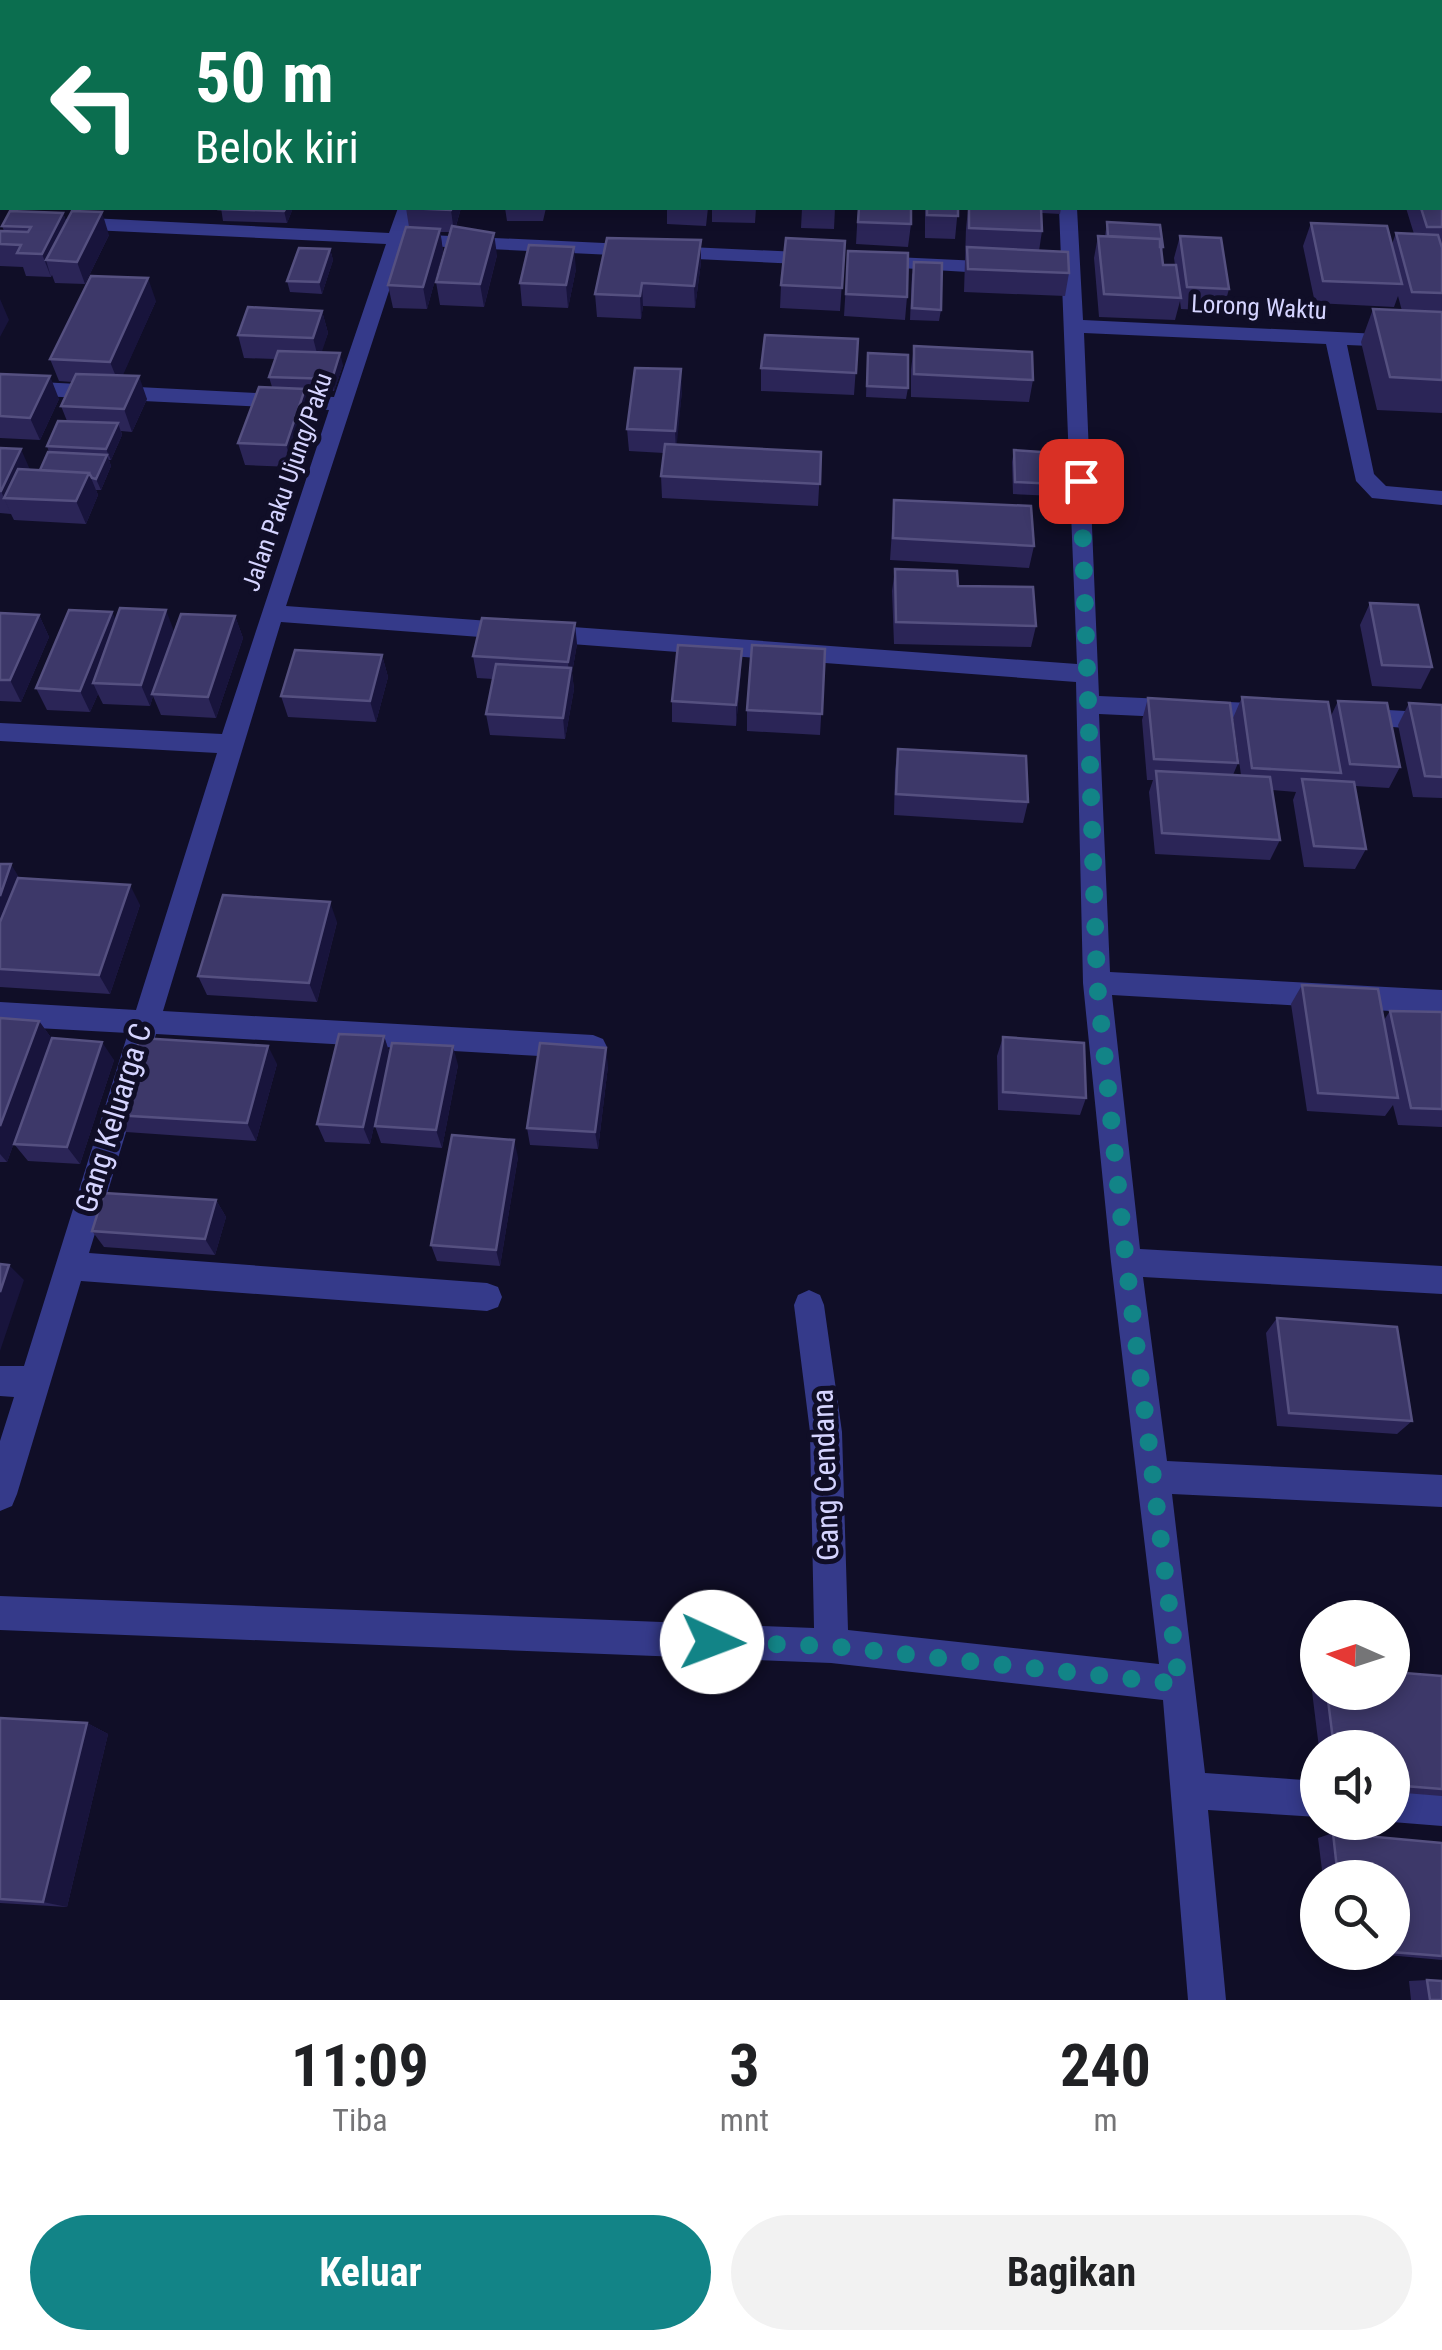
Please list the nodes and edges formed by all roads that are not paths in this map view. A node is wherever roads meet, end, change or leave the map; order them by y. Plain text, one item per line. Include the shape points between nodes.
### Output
1 (406, 210) edge
2 (1068, 210) edge
3 (59, 222) edge
4 (397, 238) junction
5 (1013, 269) edge
6 (1074, 326) junction
7 (1335, 338) junction
8 (1442, 343) edge
9 (0, 387) edge
10 (344, 404) junction
11 (1442, 498) edge
12 (272, 613) junction
13 (1087, 689) junction
14 (1442, 722) edge
15 (0, 732) edge
16 (231, 744) junction
17 (1097, 983) junction
18 (1442, 1002) edge
19 (0, 1014) edge
20 (142, 1022) junction
21 (593, 1047) edge
22 (1126, 1262) junction
23 (69, 1266) junction
24 (1442, 1280) edge
25 (488, 1297) dead end
26 (809, 1305) dead end
27 (16, 1381) edge
28 (1153, 1478) junction
29 (1442, 1491) edge
30 (0, 1494) edge
31 (0, 1613) edge
32 (830, 1646) junction
33 (1179, 1684) junction
34 (1188, 1790) junction
35 (1300, 1798) edge
36 (1410, 1805) edge
37 (1442, 1808) edge
38 (1208, 2000) edge

1 - 4 street, Jalan Paku Ujung/Paku
2 - 6 street via 1063,271
3 - 4 street
4 - 5 street
4 - 10 street, Jalan Paku Ujung/Paku
6 - 7 street, Lorong Waktu
6 - 13 street
7 - 8 street, Lorong Waktu
7 - 11 street via 1364,476 1380,494
9 - 10 street
10 - 12 street, Jalan Paku Ujung/Paku
12 - 13 street
12 - 16 street, Jalan Paku Ujung/Paku
13 - 14 street
13 - 17 street
15 - 16 street
16 - 20 street, Gang Keluarga C
17 - 18 street
17 - 22 street
19 - 20 street
20 - 21 street
20 - 23 street, Gang Keluarga C
22 - 24 street
22 - 28 street
23 - 25 street
23 - 27 street, Gang Keluarga C
26 - 32 street, Gang Cendana via 826,1444
27 - 30 street, Gang Keluarga C
28 - 29 street
28 - 33 street
31 - 32 street
32 - 33 street
33 - 34 street
34 - 35 street
34 - 38 street
36 - 37 street

